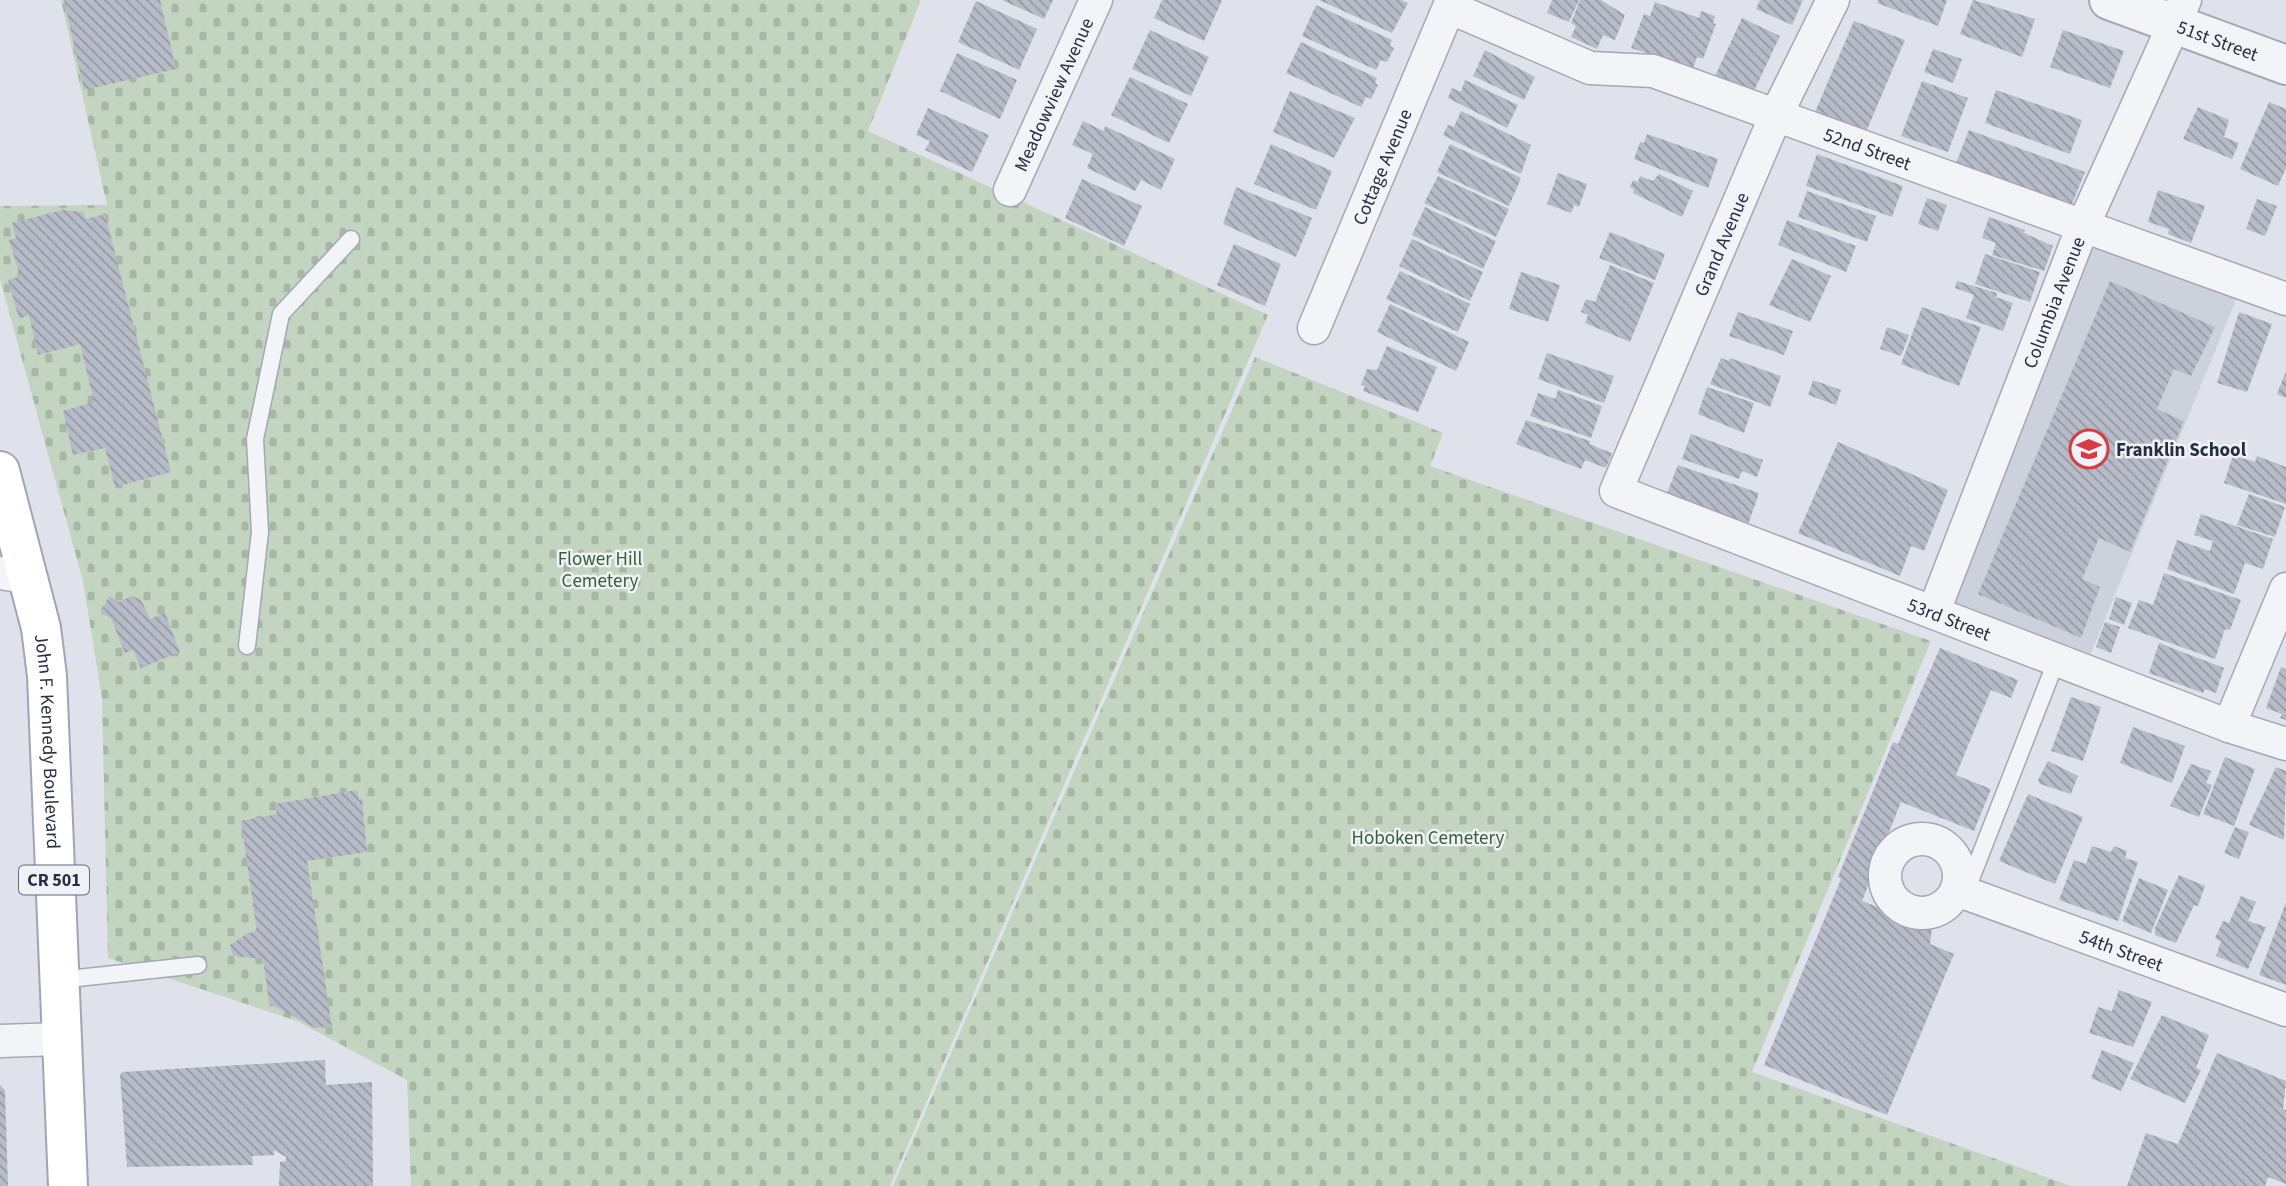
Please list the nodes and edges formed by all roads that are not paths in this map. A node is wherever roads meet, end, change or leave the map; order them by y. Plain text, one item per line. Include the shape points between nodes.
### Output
1 (1096, 0) edge
2 (1833, 0) edge
3 (2109, 0) edge
4 (1449, 7) joint
5 (2181, 11) edge
6 (2286, 65) edge
7 (1776, 115) junction
8 (1010, 190) dead end
9 (2083, 226) junction
10 (351, 239) dead end
11 (2286, 299) edge
12 (1314, 328) dead end
13 (0, 471) edge
14 (1616, 491) joint
15 (13, 575) edge
16 (2286, 589) edge
17 (1934, 611) junction
18 (247, 646) dead end
19 (2057, 659) junction
20 (2229, 726) junction
21 (2286, 744) edge
22 (1961, 892) joint
23 (198, 965) dead end
24 (57, 981) junction
25 (2286, 1010) edge
26 (60, 1039) junction
27 (0, 1041) edge
28 (68, 1186) edge

1 - 8 street, Meadowview Avenue
2 - 7 street, Grand Avenue
3 - 5 street, 51st Street
4 - 7 street, 52nd Street via 1590,68 1653,71
4 - 12 street, Cottage Avenue
5 - 6 street, 51st Street
5 - 9 street, Columbia Avenue
7 - 9 street, 52nd Street
7 - 14 street, Grand Avenue
9 - 11 street, 52nd Street
9 - 17 street, Columbia Avenue
10 - 18 lane via 281,314 255,439 260,532
13 - 15 main road, John F. Kennedy Boulevard / CR 501
14 - 17 street, 53rd Street
15 - 24 main road, John F. Kennedy Boulevard / CR 501 via 41,628 47,676
16 - 20 street
17 - 19 street, 53rd Street
19 - 20 street, 53rd Street
19 - 22 lane
20 - 21 street, 53rd Street
22 - 25 street, 54th Street
23 - 24 lane
24 - 26 main road, John F. Kennedy Boulevard / CR 501
26 - 27 street
26 - 28 main road, John F. Kennedy Boulevard / CR 501

